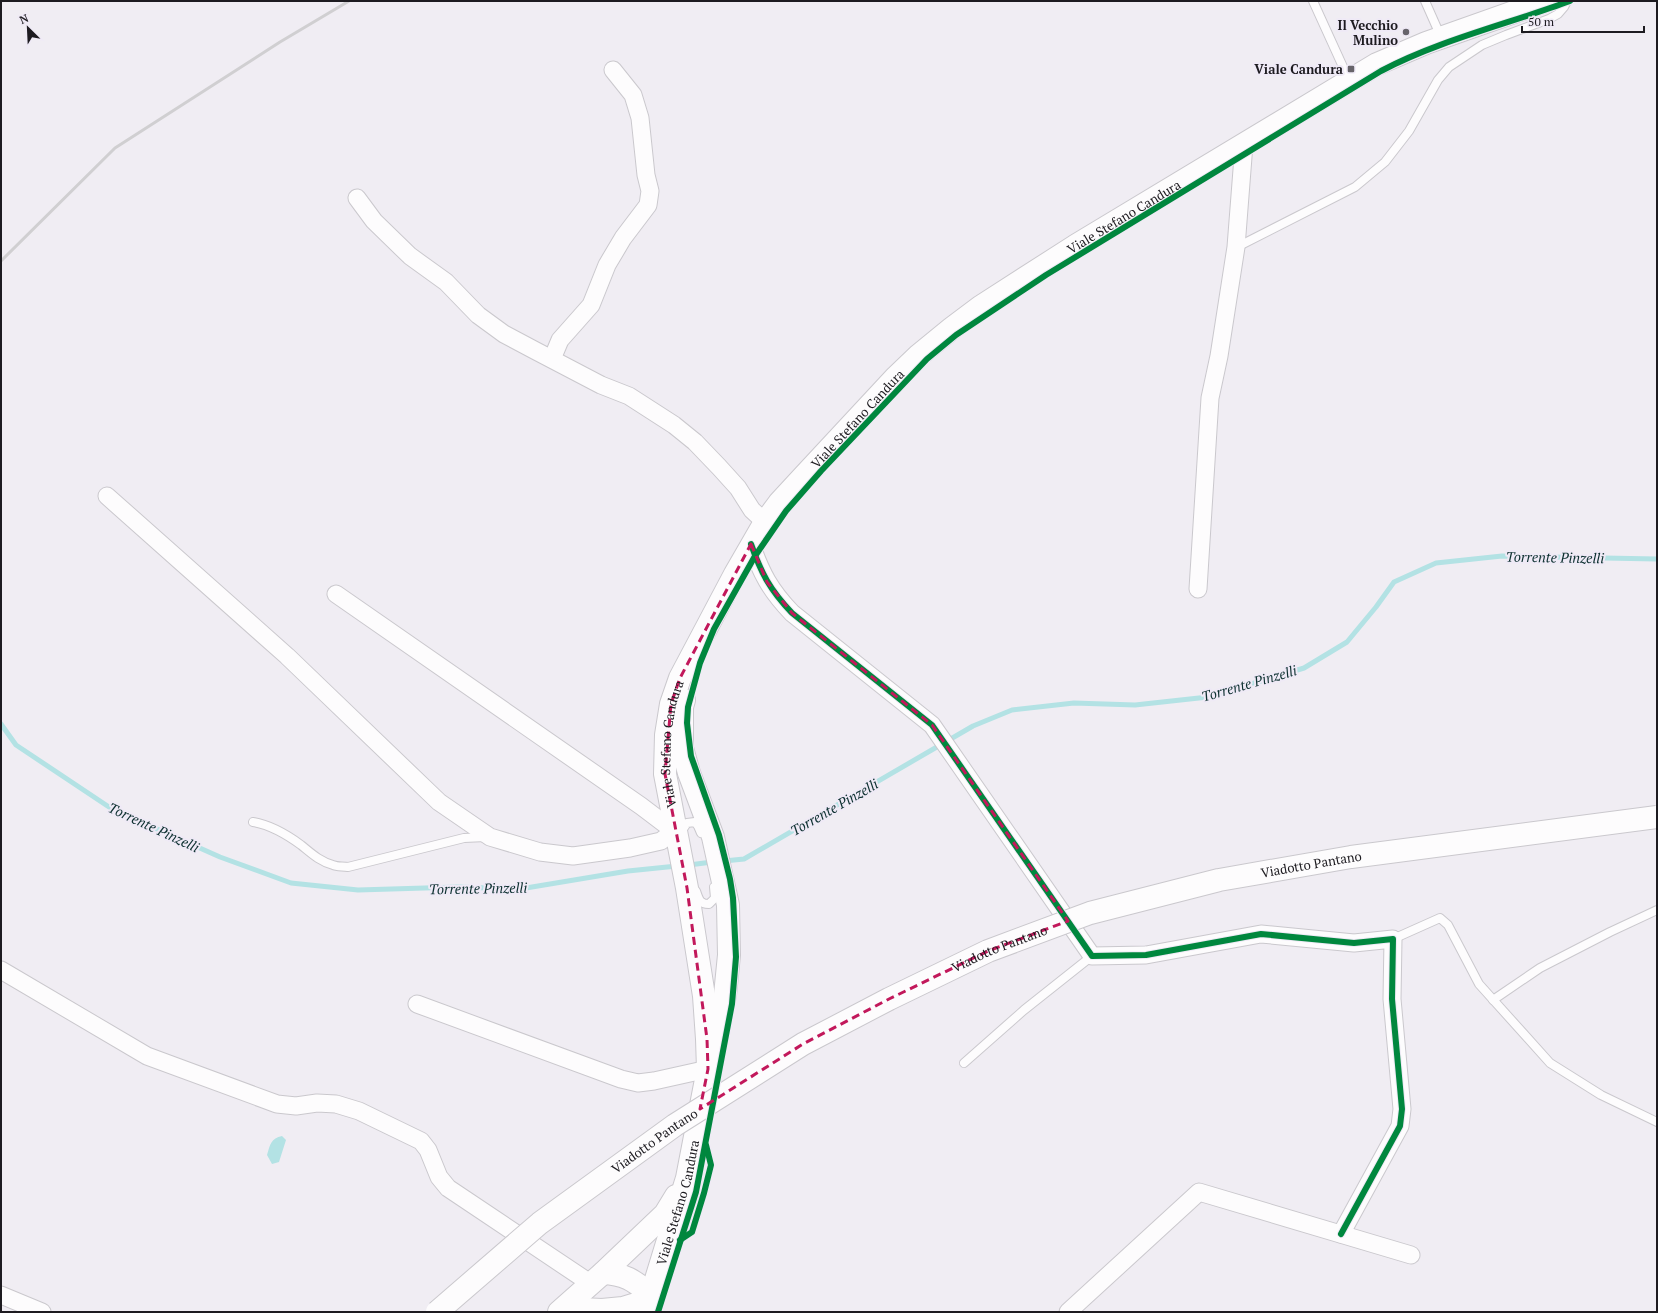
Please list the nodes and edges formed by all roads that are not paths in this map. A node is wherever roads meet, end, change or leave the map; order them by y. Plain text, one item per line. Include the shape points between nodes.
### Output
1 (1313, 1) edge
2 (1425, 1) edge
3 (1545, 1) edge
4 (1567, 1) edge
5 (1442, 37) junction
6 (613, 70) dead end
7 (1349, 80) junction
8 (1244, 144) junction
9 (357, 198) dead end
10 (1236, 247) junction
11 (552, 359) junction
12 (107, 496) dead end
13 (765, 522) junction
14 (752, 544) junction
15 (1198, 589) dead end
16 (336, 594) dead end
17 (696, 648) junction
18 (1657, 817) edge
19 (253, 822) dead end
20 (490, 836) junction
21 (713, 862) junction
22 (685, 864) junction
23 (1657, 910) edge
24 (1393, 939) junction
25 (1092, 956) junction
26 (1, 970) edge
27 (1493, 1000) junction
28 (417, 1004) dead end
29 (964, 1063) dead end
30 (708, 1069) junction
31 (1657, 1122) edge
32 (687, 1178) junction
33 (1341, 1234) junction
34 (1410, 1255) dead end
35 (596, 1278) junction
36 (1, 1295) edge
37 (649, 1303) edge
38 (603, 1311) edge
39 (42, 1312) edge
40 (437, 1312) edge
41 (560, 1312) edge
42 (1068, 1312) edge

1 - 7 lane
2 - 5 lane
3 - 5 main road, Viale Stefano Candura
4 - 10 lane via 1558,14 1550,19 1482,45 1449,67 1438,80 1409,130 1385,162 1360,183
5 - 7 main road, Viale Stefano Candura via 1377,64
6 - 11 street via 633,95 640,118 650,192 648,205 623,238 607,265 591,305 560,340
7 - 8 main road, Viale Stefano Candura
8 - 10 street
8 - 13 main road, Viale Stefano Candura via 1075,246 952,328 895,378 779,503
9 - 11 street via 374,221 410,256 446,282 478,315 504,334
10 - 15 street via 1210,398
11 - 13 street via 600,385 629,396 674,425 720,467 752,510
12 - 20 street via 287,656 439,802
13 - 14 main road, Viale Stefano Candura
14 - 17 main road, Viale Stefano Candura
14 - 25 street via 767,582 792,613 932,725
16 - 22 street via 640,806
17 - 21 main road, Viale Stefano Candura via 682,707 682,748
17 - 22 main road, Viale Stefano Candura via 680,678 671,704 666,735 665,774
18 - 40 main road, Viadotto Pantano, bridge via 1350,857 1219,880 1090,913 988,951 803,1044 675,1125 540,1223
19 - 20 lane via 266,824 284,833 317,859 333,866 348,867 464,838
20 - 22 street via 540,852 573,856 661,841
21 - 22 lane via 695,822 687,823 683,829
21 - 22 lane via 715,898 709,904 699,900
21 - 30 main road, Viale Stefano Candura via 728,905 729,955 718,1034
22 - 30 main road, Viale Stefano Candura via 704,996
23 - 27 lane via 1540,968
24 - 25 street via 1354,943 1261,934 1146,955
24 - 27 lane via 1440,918 1448,925 1479,984
24 - 33 street via 1392,999 1402,1109 1400,1126
25 - 29 lane via 1024,1010
26 - 35 street via 147,1056 276,1104 336,1104 358,1111 421,1141 428,1150 439,1177 448,1188
27 - 31 lane via 1550,1063 1601,1095
28 - 30 street via 638,1083
30 - 32 main road, Viale Stefano Candura
32 - 35 main road via 664,1214
32 - 37 main road, Viale Stefano Candura
33 - 34 street
33 - 42 street via 1199,1192
35 - 37 main road via 618,1274 633,1280
35 - 41 main road
36 - 39 street
37 - 38 main road
38 - 41 main road via 581,1309

